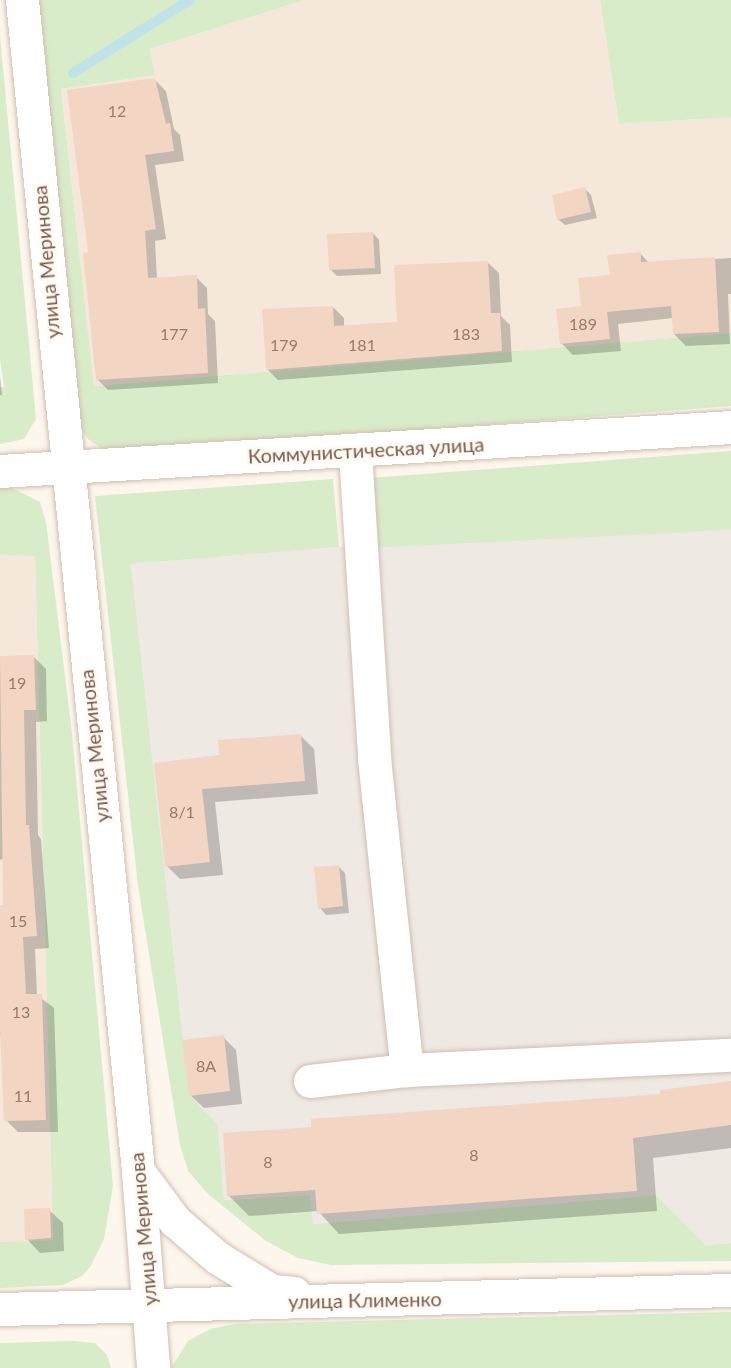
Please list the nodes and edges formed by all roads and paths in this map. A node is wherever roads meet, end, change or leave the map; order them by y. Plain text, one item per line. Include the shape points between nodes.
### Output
1 (22, 0) edge
2 (731, 427) edge
3 (355, 452) junction
4 (65, 465) junction
5 (0, 471) edge
6 (731, 1055) edge
7 (407, 1070) junction
8 (310, 1081) dead end
9 (138, 1171) junction
10 (731, 1290) edge
11 (358, 1300) junction
12 (150, 1304) junction
13 (0, 1309) edge
14 (153, 1368) edge

1 - 4 street, улица Меринова
2 - 3 street, Коммунистическая улица
3 - 4 street, Коммунистическая улица
3 - 7 street via 374,758
4 - 5 street, Коммунистическая улица
4 - 9 street, улица Меринова
6 - 7 street
7 - 8 street
9 - 11 street via 175,1221 218,1258 272,1291
9 - 12 street, улица Меринова
10 - 11 street, улица Клименко
11 - 12 street, улица Клименко
12 - 13 street, улица Клименко
12 - 14 street, улица Меринова

